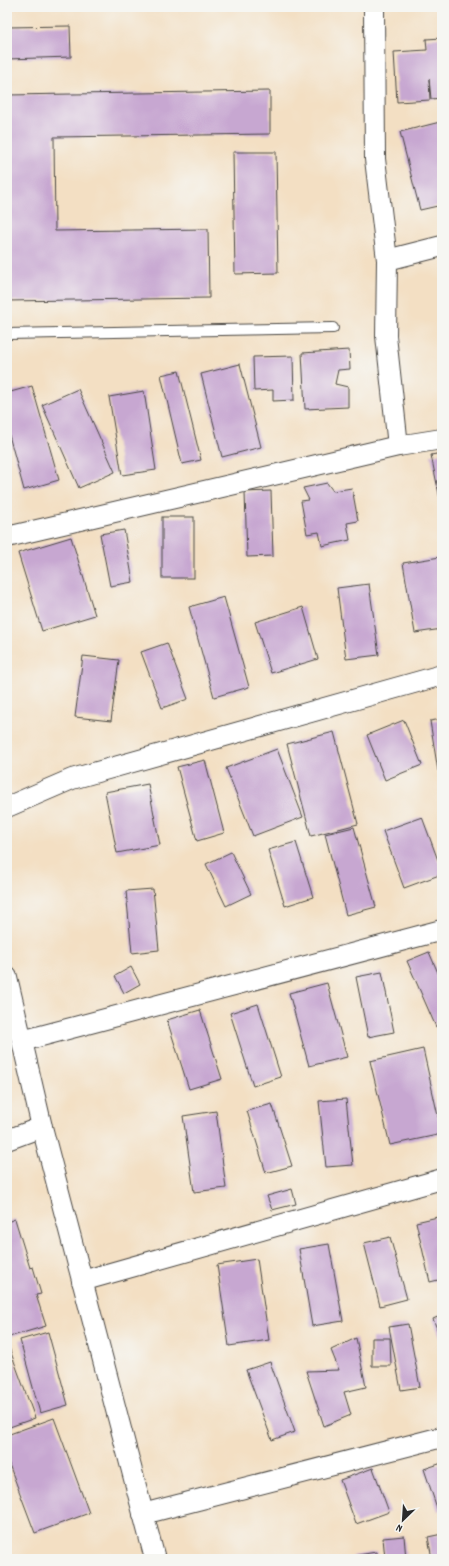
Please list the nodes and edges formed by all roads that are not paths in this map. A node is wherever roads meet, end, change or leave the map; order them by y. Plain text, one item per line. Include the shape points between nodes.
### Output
1 (374, 7) edge
2 (442, 246) edge
3 (387, 260) junction
4 (333, 328) dead end
5 (7, 334) edge
6 (442, 439) edge
7 (398, 446) junction
8 (7, 537) edge
9 (442, 675) edge
10 (7, 807) edge
11 (442, 930) edge
12 (7, 978) edge
13 (22, 1041) junction
14 (42, 1128) junction
15 (7, 1140) edge
16 (442, 1179) edge
17 (82, 1281) junction
18 (442, 1437) edge
19 (143, 1514) junction
20 (156, 1559) edge

1 - 3 street via 375,159
2 - 3 street
3 - 7 street via 386,336
4 - 5 lane
6 - 7 street
7 - 8 street
9 - 10 street via 72,779
11 - 13 street
12 - 13 street
13 - 14 street
14 - 15 street
14 - 17 street
16 - 17 street
17 - 19 street
18 - 19 street
19 - 20 street

